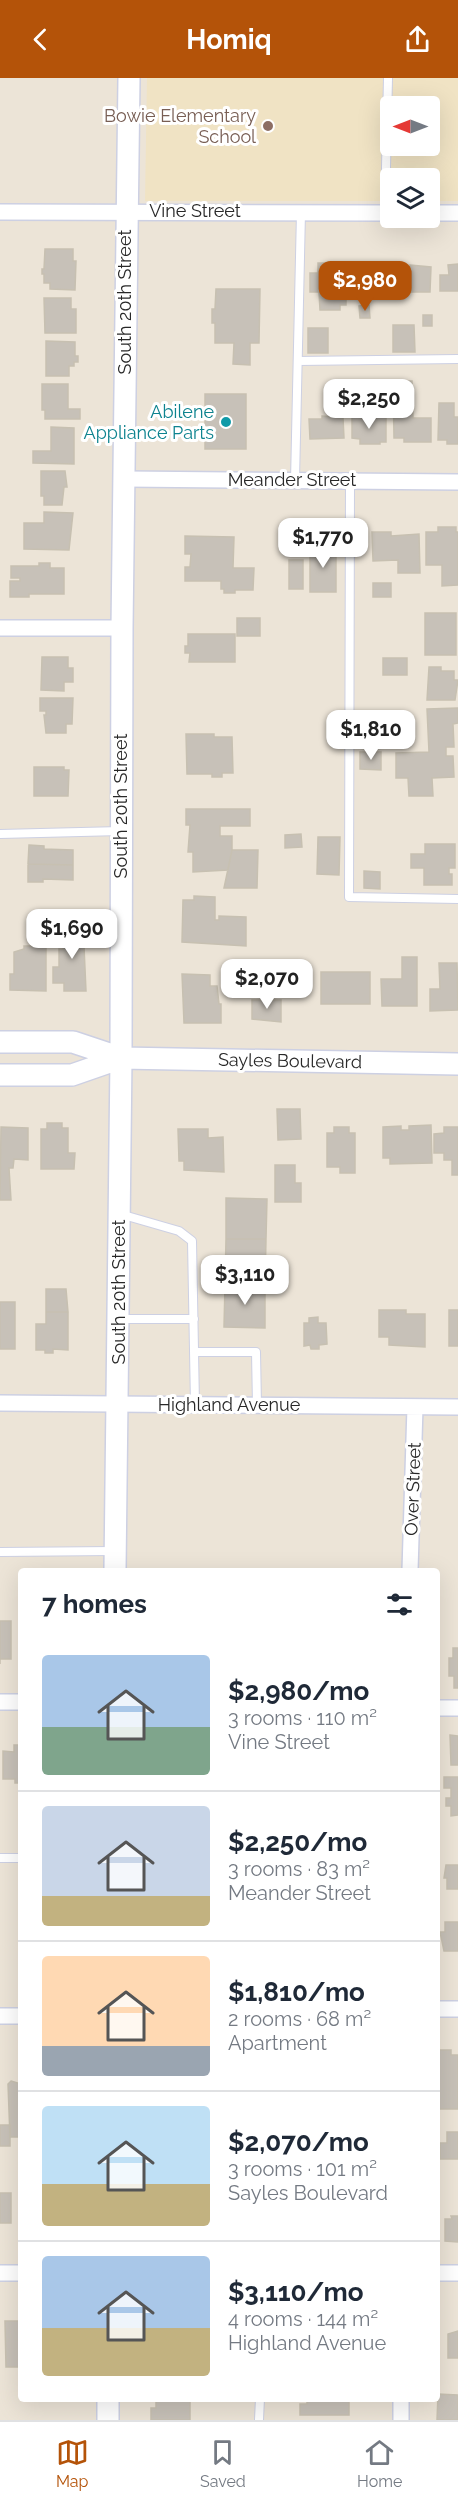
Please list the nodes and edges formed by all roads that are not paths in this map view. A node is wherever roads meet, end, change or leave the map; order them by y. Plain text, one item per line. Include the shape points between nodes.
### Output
1 (129, 78) edge
2 (388, 78) edge
3 (388, 168) edge
4 (126, 211) junction
5 (0, 212) edge
6 (301, 212) junction
7 (380, 213) edge
8 (440, 213) edge
9 (458, 213) edge
10 (458, 359) edge
11 (298, 361) junction
12 (125, 479) junction
13 (295, 481) junction
14 (350, 481) junction
15 (458, 482) edge
16 (0, 628) edge
17 (122, 628) junction
18 (121, 831) junction
19 (0, 834) edge
20 (458, 899) edge
21 (0, 1042) edge
22 (121, 1058) junction
23 (458, 1064) edge
24 (0, 1075) edge
25 (119, 1214) junction
26 (118, 1319) junction
27 (194, 1319) junction
28 (195, 1352) junction
29 (0, 1403) edge
30 (118, 1404) junction
31 (195, 1405) junction
32 (257, 1406) junction
33 (415, 1407) junction
34 (458, 1407) edge
35 (0, 1552) edge
36 (116, 1561) edge
37 (410, 1568) edge
38 (0, 1702) edge
39 (18, 1702) edge
40 (440, 1708) edge
41 (458, 1708) edge
42 (0, 1858) edge
43 (18, 1858) edge
44 (440, 2009) edge
45 (458, 2009) edge
46 (0, 2016) edge
47 (18, 2016) edge
48 (0, 2273) edge
49 (18, 2273) edge
50 (440, 2273) edge
51 (458, 2273) edge
52 (108, 2402) edge
53 (260, 2402) edge
54 (401, 2402) edge
55 (108, 2420) edge
56 (260, 2420) edge
57 (400, 2420) edge

1 - 4 street, South 20th Street
2 - 3 lane
4 - 5 street, Vine Street
4 - 6 street, Vine Street
4 - 12 street, South 20th Street
6 - 7 street, Vine Street
6 - 11 lane
8 - 9 street
10 - 11 lane
11 - 13 lane
12 - 13 street, Meander Street
12 - 17 street, South 20th Street
13 - 14 street, Meander Street
14 - 15 street, Meander Street
14 - 20 lane via 349,897
16 - 17 street
17 - 18 street, South 20th Street
18 - 19 lane
18 - 22 street, South 20th Street
21 - 22 street, Sayles Boulevard via 73,1042
22 - 23 street, Sayles Boulevard
22 - 24 street, Sayles Boulevard via 72,1075
22 - 25 street, South 20th Street
25 - 26 street, South 20th Street
25 - 27 lane via 179,1231 192,1241
26 - 27 lane
26 - 30 street, South 20th Street
27 - 28 lane
28 - 31 lane
28 - 32 lane via 256,1352
29 - 30 street, Highland Avenue
30 - 31 street, Highland Avenue
30 - 36 street, South 20th Street
31 - 32 street, Highland Avenue
32 - 33 street, Highland Avenue
33 - 34 street, Highland Avenue
33 - 37 street, Over Street
35 - 36 lane
38 - 39 street
40 - 41 street
42 - 43 lane
44 - 45 street
46 - 47 street
48 - 49 street
50 - 51 street
52 - 55 street
53 - 56 lane
54 - 57 street

